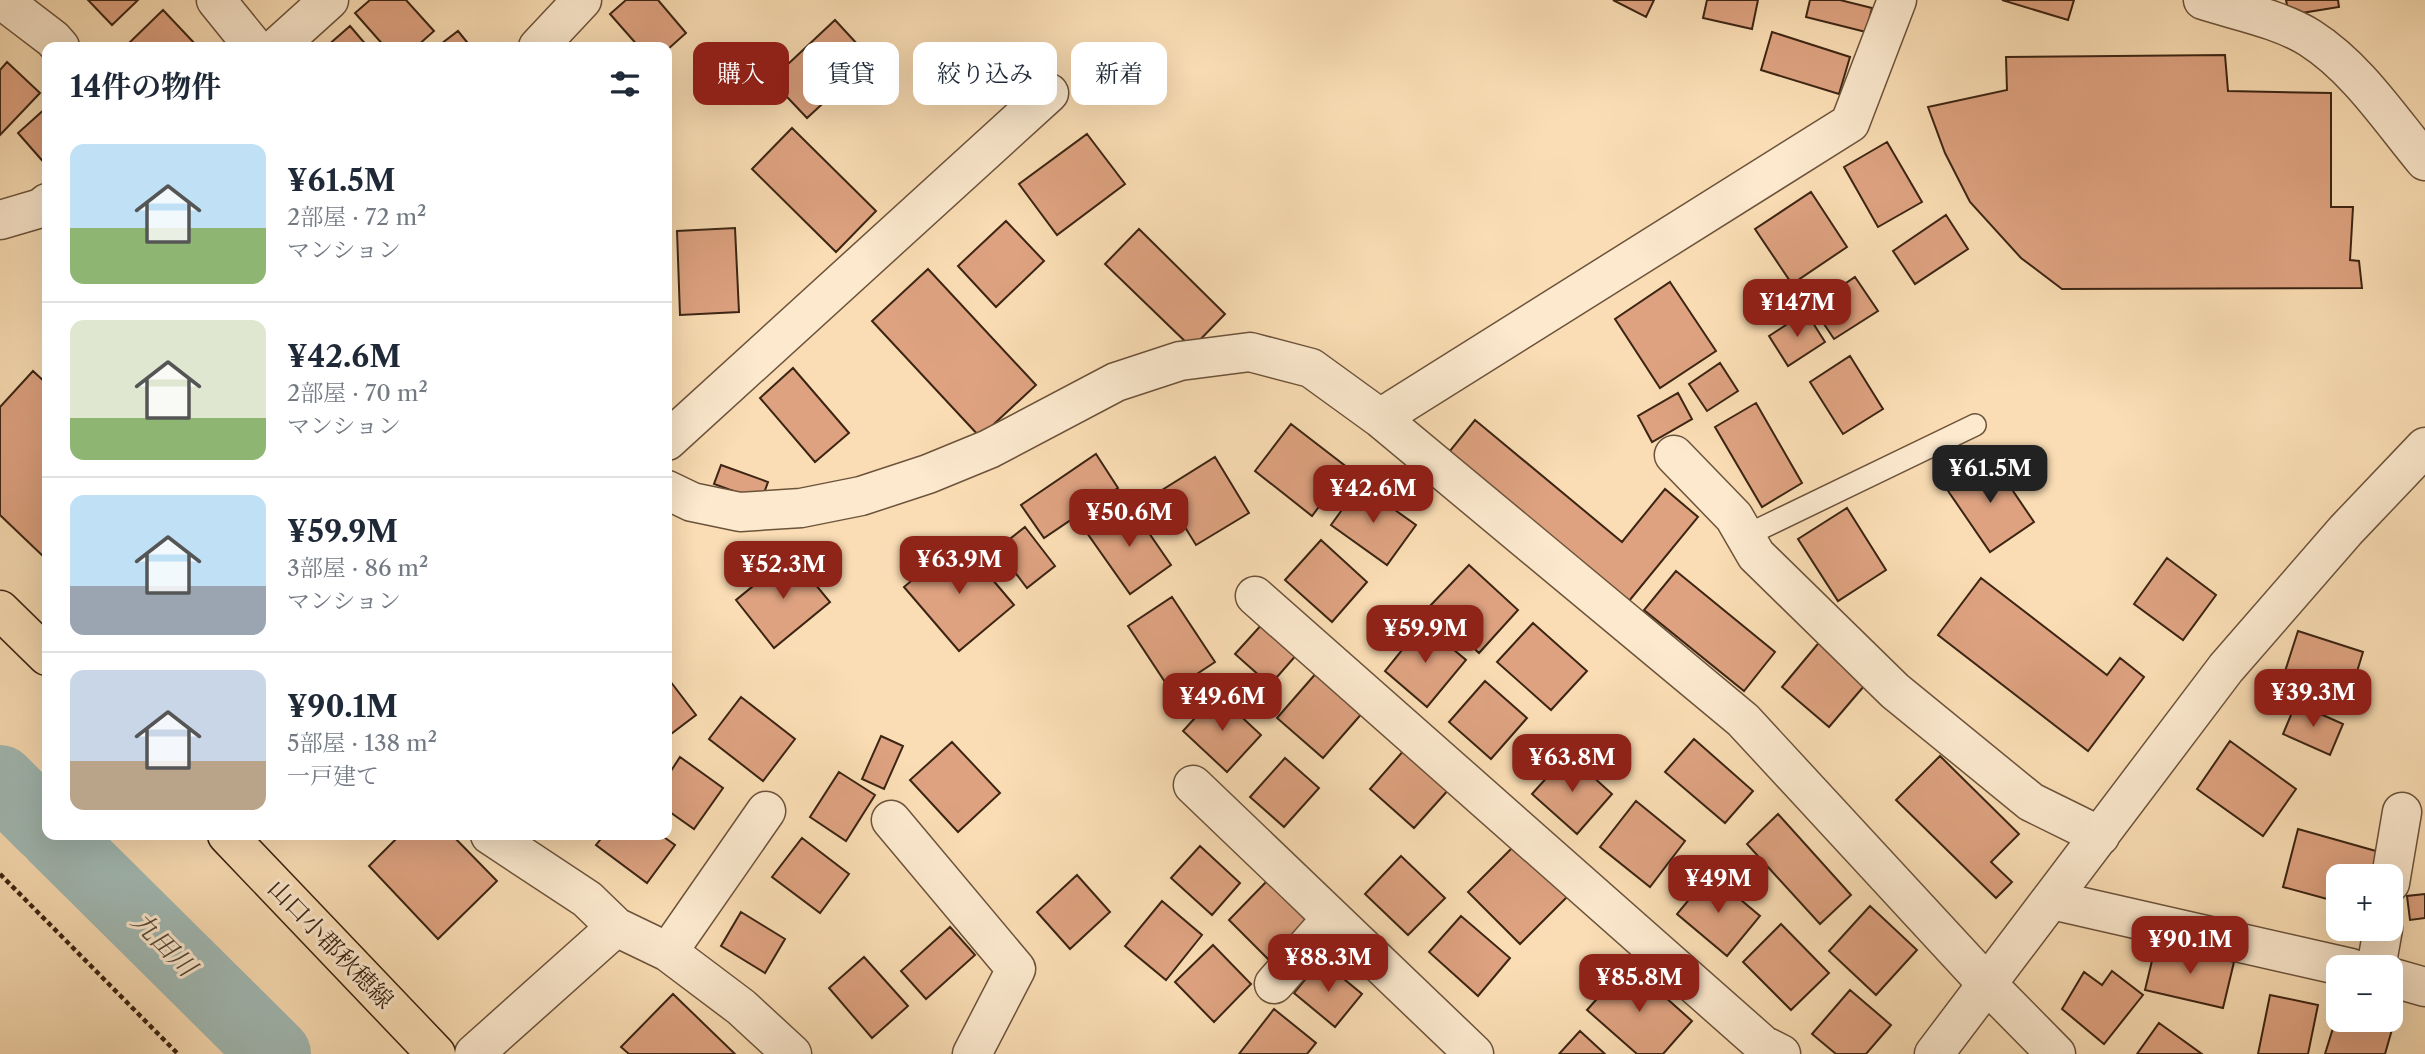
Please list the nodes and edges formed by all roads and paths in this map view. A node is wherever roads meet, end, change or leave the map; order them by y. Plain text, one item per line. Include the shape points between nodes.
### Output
1 (2, 0) edge
2 (216, 0) edge
3 (329, 0) edge
4 (582, 0) edge
5 (1897, 0) edge
6 (2209, 1) edge
7 (56, 42) edge
8 (250, 42) edge
9 (282, 42) edge
10 (543, 42) edge
11 (1036, 105) edge
12 (2425, 160) edge
13 (42, 207) edge
14 (0, 220) edge
15 (1380, 418) junction
16 (1975, 425) dead end
17 (672, 436) edge
18 (2425, 447) edge
19 (1674, 455) dead end
20 (672, 492) edge
21 (1745, 536) junction
22 (1255, 596) dead end
23 (0, 610) edge
24 (42, 651) edge
25 (1192, 785) dead end
26 (766, 811) dead end
27 (2402, 812) dead end
28 (891, 820) dead end
29 (2100, 836) junction
30 (232, 840) edge
31 (498, 840) edge
32 (2393, 864) edge
33 (0, 874) edge
34 (2052, 900) junction
35 (1332, 918) junction
36 (616, 927) junction
37 (668, 952) junction
38 (2326, 962) edge
39 (2403, 981) edge
40 (1274, 985) dead end
41 (1988, 985) junction
42 (2425, 987) edge
43 (178, 1054) edge
44 (436, 1054) edge
45 (474, 1054) edge
46 (792, 1054) edge
47 (972, 1054) edge
48 (1474, 1054) edge
49 (1781, 1054) edge
50 (1934, 1054) edge
51 (2056, 1054) edge

1 - 7 street
2 - 8 street
3 - 9 street
4 - 10 street
5 - 15 street via 1850,123
6 - 12 street via 2309,37 2347,67
11 - 17 street
13 - 14 street
15 - 20 street via 1311,368 1250,352 1180,361 1116,382 989,449 861,496 801,508 740,512 692,502
15 - 41 street via 1743,720
16 - 21 lane
18 - 29 street via 2226,668
19 - 21 street via 1734,517
21 - 29 street via 1756,555 1895,691 2031,802
22 - 49 street via 1763,1045
23 - 24 main road
25 - 35 street
26 - 37 street
27 - 32 street
28 - 47 street via 1016,969
29 - 34 street
30 - 44 main road, 山口小郡秋穂線
31 - 36 street via 587,899
33 - 43 path
34 - 38 street
34 - 41 street
35 - 40 street
35 - 48 street
36 - 37 street
36 - 45 street
37 - 46 street via 741,1007
39 - 42 street
41 - 50 street
41 - 51 street

